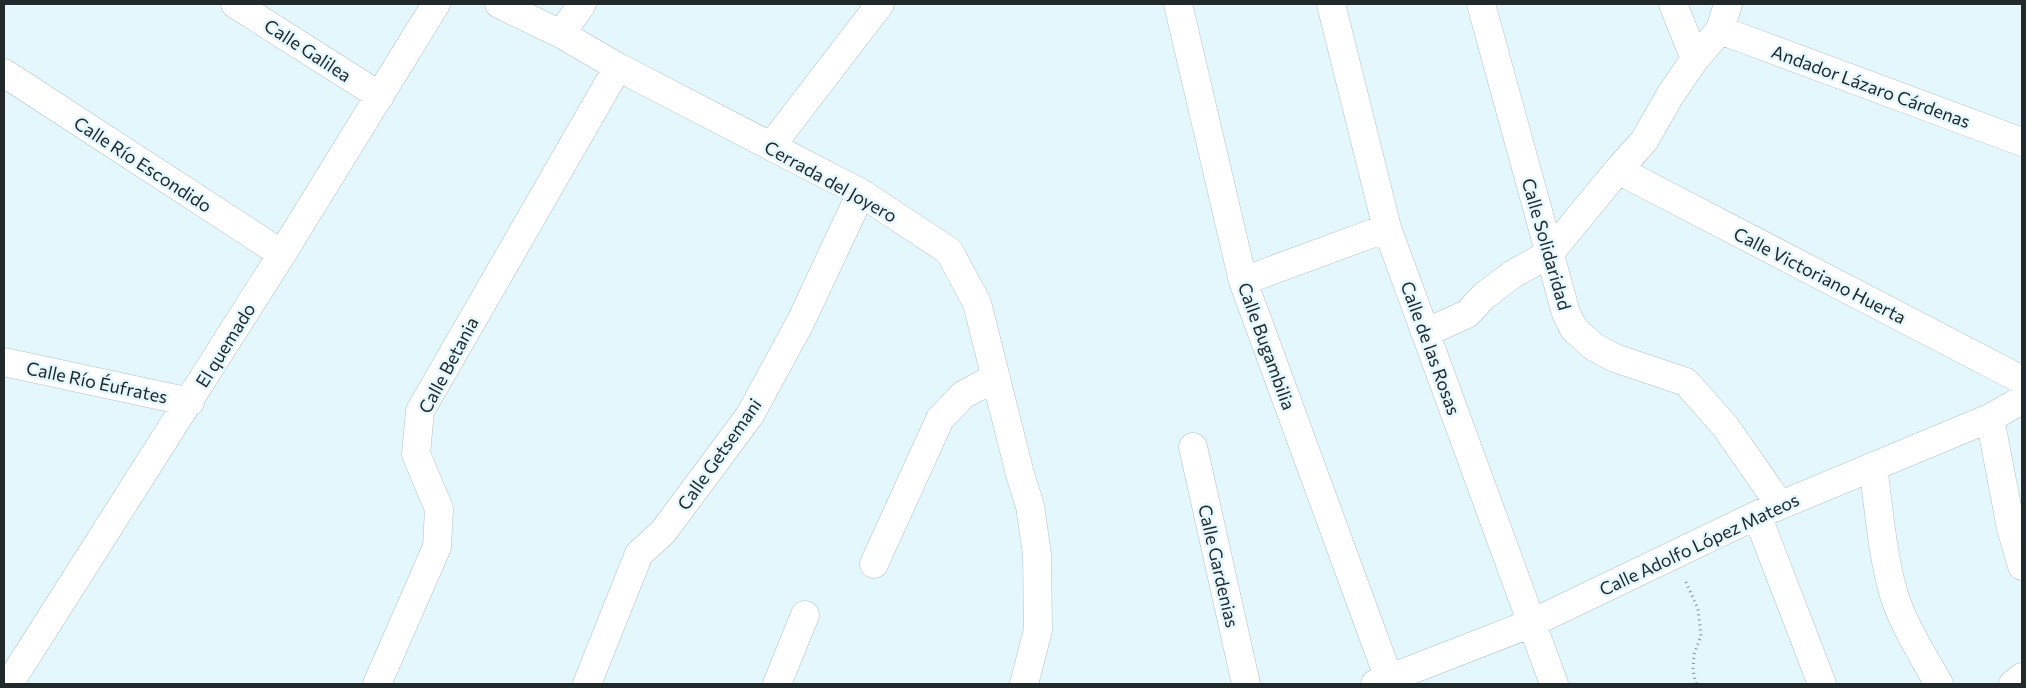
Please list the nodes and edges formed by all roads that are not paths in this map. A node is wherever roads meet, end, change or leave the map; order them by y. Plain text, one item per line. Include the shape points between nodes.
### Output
1 (236, 4) edge
2 (436, 4) edge
3 (499, 4) edge
4 (582, 4) edge
5 (880, 4) edge
6 (1178, 4) edge
7 (1331, 4) edge
8 (1482, 4) edge
9 (1673, 4) edge
10 (1728, 4) edge
11 (1720, 30) junction
12 (561, 34) junction
13 (1695, 59) junction
14 (618, 67) junction
15 (4, 73) edge
16 (380, 96) junction
17 (2022, 142) edge
18 (770, 146) junction
19 (1618, 170) junction
20 (861, 193) junction
21 (1387, 228) junction
22 (282, 254) junction
23 (1549, 254) junction
24 (1243, 281) junction
25 (1425, 333) junction
26 (4, 362) edge
27 (996, 377) junction
28 (2022, 380) edge
29 (2022, 400) edge
30 (190, 402) junction
31 (1990, 418) junction
32 (1193, 447) dead end
33 (1873, 466) junction
34 (1768, 510) junction
35 (874, 564) dead end
36 (2022, 566) edge
37 (805, 615) dead end
38 (1532, 623) junction
39 (2022, 678) edge
40 (1397, 680) edge
41 (9, 684) edge
42 (377, 684) edge
43 (587, 684) edge
44 (777, 684) edge
45 (1024, 684) edge
46 (1246, 684) edge
47 (1554, 684) edge
48 (1822, 684) edge
49 (1939, 684) edge
50 (2013, 684) edge

1 - 16 street, Calle Galilea
2 - 16 street, El quemado
3 - 12 street, Cerrada del Joyero
4 - 12 street
5 - 18 street
6 - 24 street, Calle Bugambilia
7 - 21 street, Calle de las Rosas
8 - 23 street, Calle Solidaridad
9 - 13 street
10 - 11 street
11 - 13 street
11 - 17 street, Andador Lázaro Cárdenas
12 - 14 street, Cerrada del Joyero
13 - 19 street via 1644,141
14 - 18 street, Cerrada del Joyero
14 - 42 street, Calle Betania via 420,411 416,454 439,509 437,547
15 - 22 street, Calle Río Escondido
16 - 22 street, El quemado
18 - 20 street, Cerrada del Joyero
19 - 23 street
19 - 28 street, Calle Victoriano Huerta
20 - 27 street, Cerrada del Joyero via 949,251 977,303
20 - 43 street, Calle Getsemani via 801,321 750,415 663,532 639,554
21 - 24 street
21 - 25 street, Calle de las Rosas
22 - 30 street, El quemado
23 - 25 street via 1513,274 1466,314
23 - 34 street, Calle Solidaridad via 1566,313 1574,329 1594,347 1615,358 1686,382 1725,426
24 - 40 street, Calle Bugambilia
25 - 38 street, Calle de las Rosas
26 - 30 street, Calle Río Éufrates
27 - 35 street via 963,395 940,419
27 - 45 street, Cerrada del Joyero via 1030,506 1037,554 1038,630
29 - 31 street, Calle Adolfo López Mateos
30 - 41 street, El quemado
31 - 33 street, Calle Adolfo López Mateos
31 - 36 street via 2011,528
32 - 46 street, Calle Gardenias
33 - 34 street, Calle Adolfo López Mateos
33 - 49 street via 1884,553 1895,596
34 - 38 street, Calle Adolfo López Mateos
34 - 48 street, Calle Solidaridad
37 - 44 street
38 - 40 street, Calle Adolfo López Mateos
38 - 47 street, Calle de las Rosas
39 - 50 street

